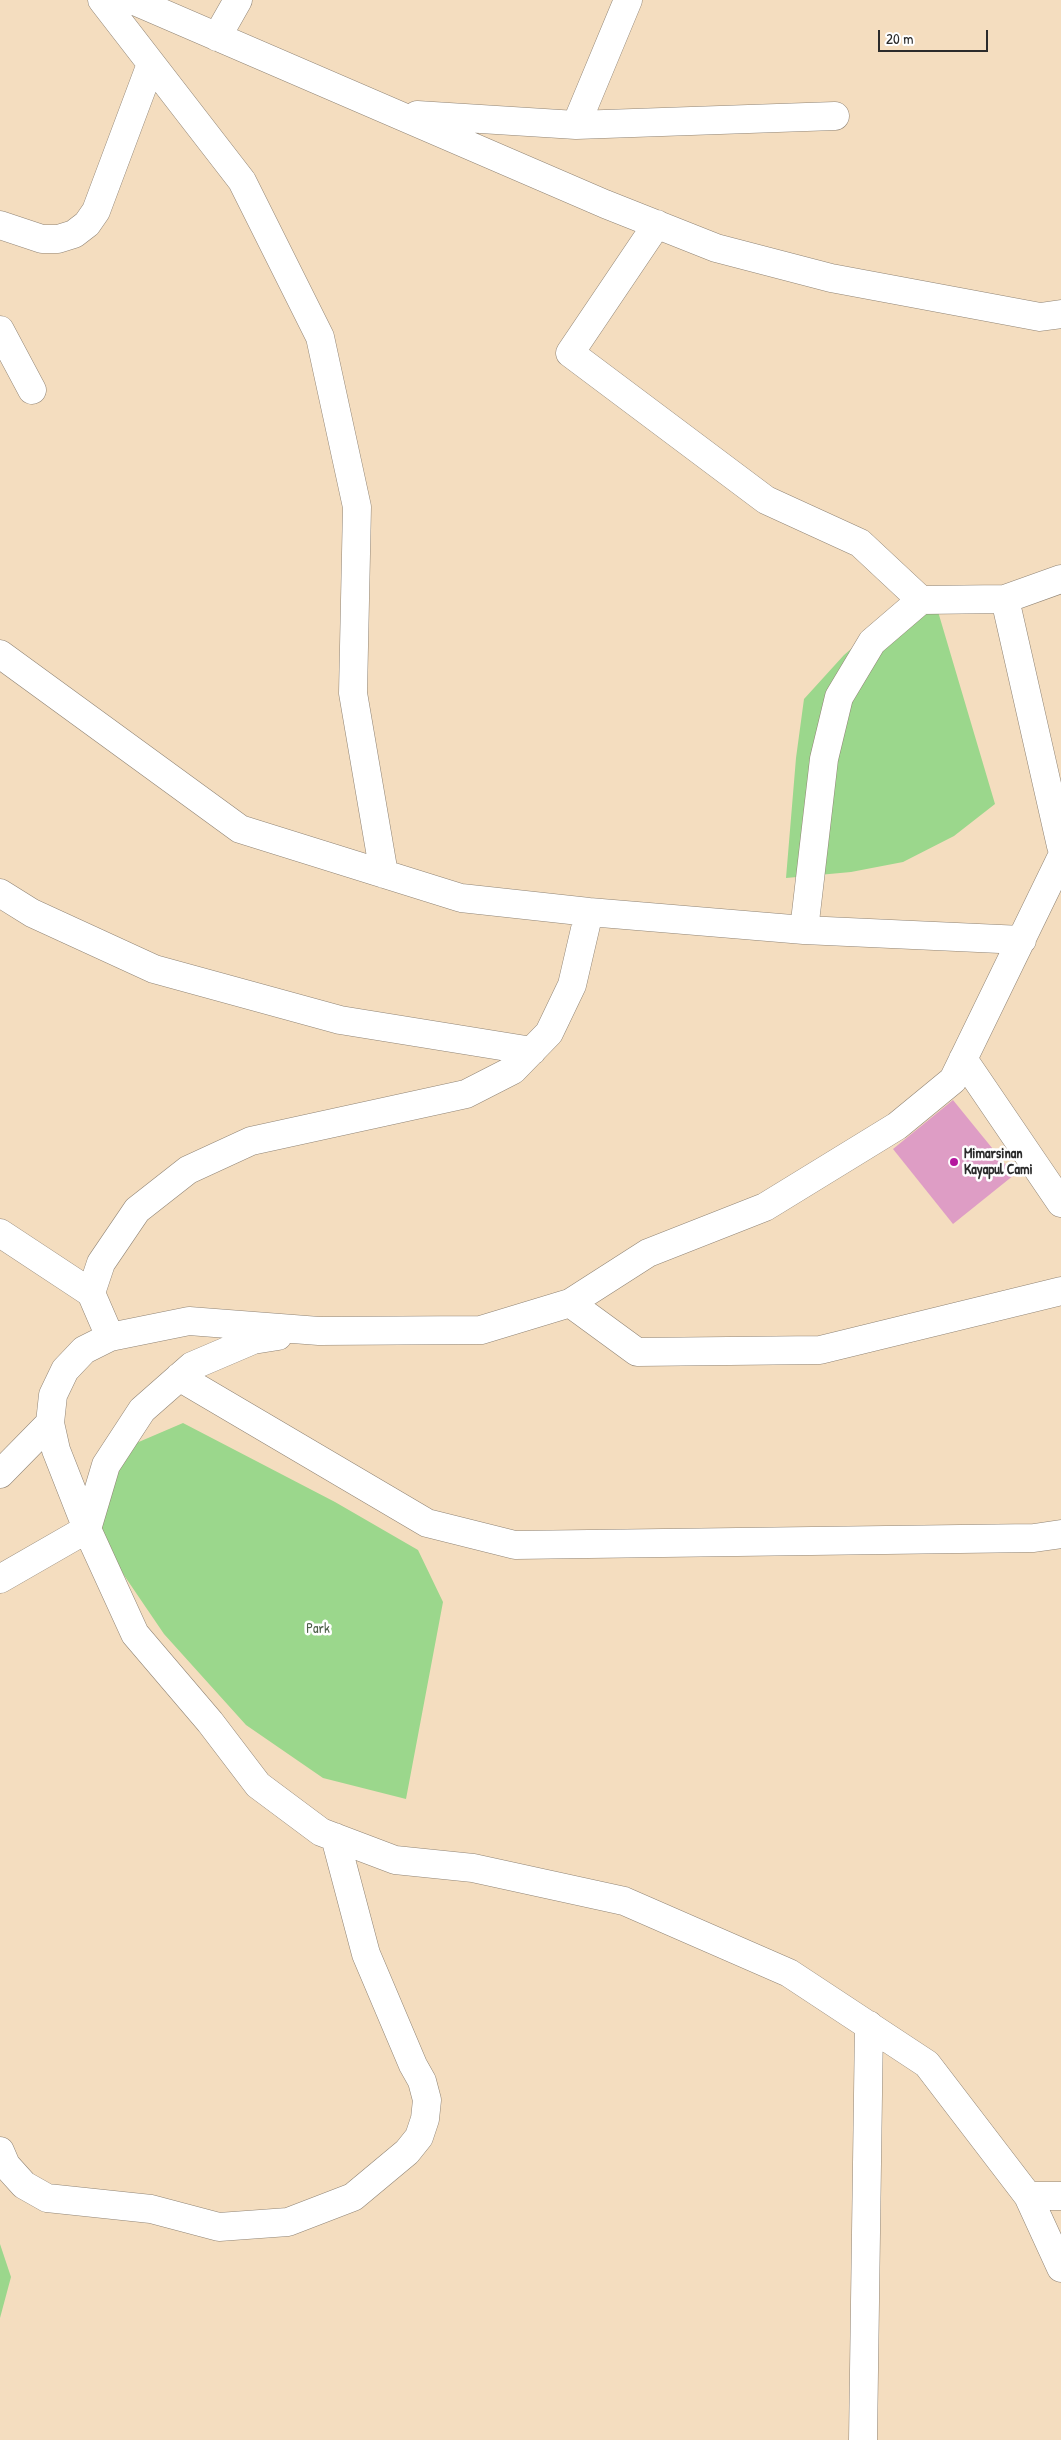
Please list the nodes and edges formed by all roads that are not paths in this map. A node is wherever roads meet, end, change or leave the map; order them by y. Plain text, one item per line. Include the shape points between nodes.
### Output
1 (102, 0) edge
2 (132, 0) edge
3 (238, 0) edge
4 (628, 0) edge
5 (218, 37) junction
6 (151, 64) junction
7 (398, 114) junction
8 (835, 116) dead end
9 (576, 125) junction
10 (658, 224) junction
11 (0, 225) edge
12 (1061, 314) edge
13 (0, 330) edge
14 (32, 390) dead end
15 (1061, 579) edge
16 (1005, 599) junction
17 (921, 600) junction
18 (0, 654) edge
19 (1061, 846) edge
20 (1061, 858) edge
21 (384, 874) junction
22 (0, 892) edge
23 (589, 912) junction
24 (804, 930) junction
25 (1022, 940) junction
26 (532, 1051) junction
27 (963, 1059) junction
28 (1061, 1203) edge
29 (0, 1233) edge
30 (1061, 1292) edge
31 (91, 1293) junction
32 (570, 1303) junction
33 (319, 1331) junction
34 (110, 1337) junction
35 (179, 1377) junction
36 (50, 1423) junction
37 (0, 1474) edge
38 (87, 1528) junction
39 (1061, 1534) edge
40 (0, 1578) edge
41 (336, 1837) junction
42 (869, 2025) junction
43 (0, 2151) edge
44 (1028, 2196) junction
45 (1061, 2196) edge
46 (1061, 2268) edge
47 (863, 2440) edge

1 - 6 street
2 - 5 street
3 - 5 street
4 - 9 street
5 - 7 street
6 - 11 street via 96,211 87,224 74,234 58,239 42,238
6 - 21 street via 242,181 320,337 357,507 353,693
7 - 9 street
7 - 10 street
8 - 9 street
10 - 12 street via 716,248 831,278 1040,317
10 - 17 street via 570,353 766,500 860,543
13 - 14 street
15 - 16 street
16 - 17 street
16 - 19 street
17 - 24 street via 872,642 839,697 824,759
18 - 21 street via 240,829
20 - 25 street
21 - 23 street via 461,898
22 - 26 street via 32,913 154,969 340,1020
23 - 24 street
23 - 26 street via 572,985 550,1032
24 - 25 street
25 - 27 street
26 - 31 street via 513,1070 466,1094 251,1141 188,1170 137,1210 100,1263
27 - 28 street
27 - 32 street via 953,1080 897,1126 765,1207 648,1253
29 - 31 street
30 - 32 street via 820,1350 637,1352
31 - 34 street
32 - 33 street via 481,1330
33 - 34 street via 189,1321
33 - 35 street via 253,1340 192,1366
34 - 36 street via 84,1350 65,1370 53,1395
35 - 38 street via 142,1410 106,1465
35 - 39 street via 427,1523 515,1545 1034,1538
36 - 37 street
36 - 38 street via 56,1450
38 - 40 street
38 - 41 street via 135,1634 210,1722 258,1785 321,1832
41 - 42 street via 394,1860 472,1868 624,1901 789,1973
41 - 43 street via 366,1954 422,2081 427,2100 419,2137 407,2152 353,2197 288,2222 218,2227 151,2209 47,2198 24,2185 6,2165
42 - 44 street via 927,2064
42 - 47 street
44 - 45 street
44 - 46 street

